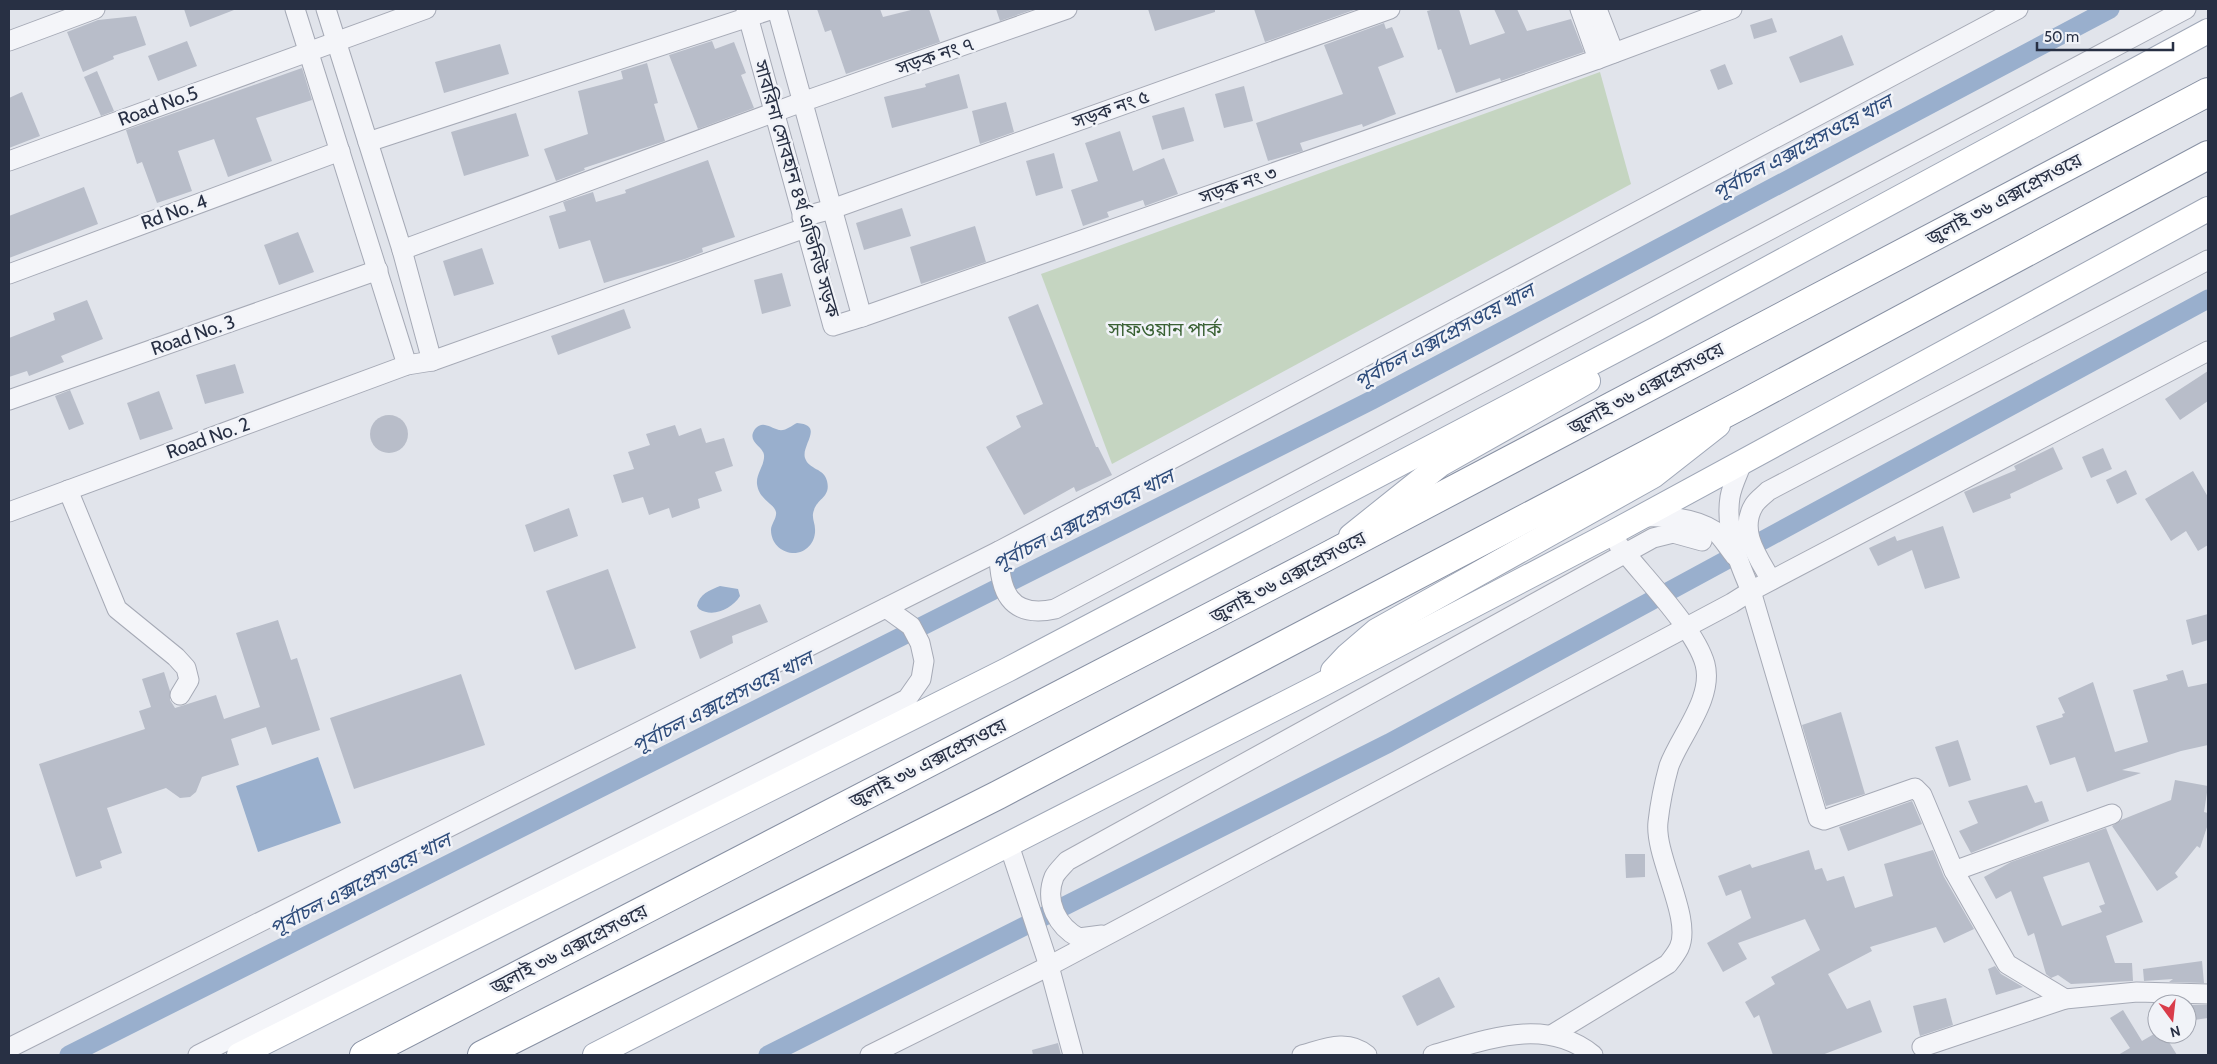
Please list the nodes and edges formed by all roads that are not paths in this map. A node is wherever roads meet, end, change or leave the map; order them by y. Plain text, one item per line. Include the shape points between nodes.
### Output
1 (96, 9) edge
2 (295, 9) edge
3 (326, 9) edge
4 (426, 9) edge
5 (775, 9) edge
6 (1067, 9) edge
7 (1390, 9) edge
8 (1580, 9) edge
9 (1597, 9) edge
10 (1732, 9) edge
11 (2018, 9) edge
12 (2186, 9) edge
13 (747, 13) edge
14 (2208, 31) edge
15 (9, 41) edge
16 (336, 41) junction
17 (308, 52) junction
18 (1606, 56) junction
19 (2208, 92) edge
20 (802, 102) junction
21 (774, 113) junction
22 (368, 142) junction
23 (340, 151) junction
24 (2208, 155) edge
25 (9, 161) edge
26 (832, 209) junction
27 (2208, 209) edge
28 (803, 222) junction
29 (402, 250) junction
30 (2208, 260) edge
31 (378, 270) junction
32 (9, 274) edge
33 (862, 317) junction
34 (1658, 328) junction
35 (2208, 351) edge
36 (432, 361) junction
37 (407, 365) junction
38 (9, 400) edge
39 (1743, 404) junction
40 (1742, 464) junction
41 (68, 490) junction
42 (9, 512) edge
43 (1641, 517) junction
44 (1610, 534) junction
45 (1702, 541) dead end
46 (999, 551) junction
47 (1322, 559) junction
48 (1737, 559) junction
49 (1771, 580) junction
50 (1751, 591) junction
51 (886, 608) junction
52 (1319, 686) junction
53 (180, 695) dead end
54 (2112, 814) dead end
55 (1009, 845) junction
56 (1954, 871) junction
57 (1109, 934) junction
58 (1049, 966) junction
59 (2208, 994) edge
60 (2065, 999) junction
61 (1553, 1034) junction
62 (1922, 1047) dead end
63 (9, 1048) edge
64 (198, 1055) edge
65 (239, 1055) edge
66 (364, 1055) edge
67 (482, 1055) edge
68 (595, 1055) edge
69 (870, 1055) edge
70 (1073, 1055) edge
71 (1302, 1055) edge
72 (1367, 1055) edge
73 (1433, 1055) edge
74 (1593, 1055) edge

1 - 15 street
2 - 17 street
3 - 16 street
4 - 16 street, Road No.5
5 - 13 street
5 - 20 street, সাবরিনা সোবহান ৪র্থ এভিনিউ সড়ক
6 - 20 street, সড়ক নং ৭
7 - 26 street, সড়ক নং ৫
8 - 18 street
9 - 18 street
10 - 18 street, সড়ক নং ৩
11 - 46 street
12 - 46 street via 1055,609 1039,612 1020,608 1006,595 999,571
13 - 21 street, সাবরিনা সোবহান ৪র্থ এভিনিউ সড়ক
13 - 22 street
14 - 34 main road
16 - 17 street, Road No.5
16 - 22 street
17 - 23 street
17 - 25 street, Road No.5
18 - 33 street, সড়ক নং ৩
19 - 47 highway, জুলাই ৩৬ এক্সপ্রেসওয়ে
20 - 21 street, সড়ক নং ৭
20 - 26 street, সাবরিনা সোবহান ৪র্থ এভিনিউ সড়ক
21 - 28 street, সাবরিনা সোবহান ৪র্থ এভিনিউ সড়ক
21 - 29 street, সড়ক নং ৭
22 - 29 street
23 - 31 street
23 - 32 street, Rd No. 4
24 - 39 highway
26 - 28 street, সড়ক নং ৫
26 - 33 street, সাবরিনা সোবহান ৪র্থ এভিনিউ সড়ক
27 - 40 main road
28 - 33 street, সাবরিনা সোবহান ৪র্থ এভিনিউ সড়ক via 833,326
28 - 36 street, Road No. 2
29 - 36 street
30 - 49 street via 1768,492 1754,504 1748,522 1749,541
31 - 37 street
31 - 38 street, Road No. 3
34 - 47 main road via 1624,358 1557,400 1441,464
34 - 65 main road via 1007,670
35 - 49 street
36 - 37 street, Road No. 2
37 - 41 street, Road No. 2
39 - 52 main road via 1653,476 1376,631
39 - 67 highway via 998,795
40 - 43 main road
40 - 48 street via 1730,497 1730,527
41 - 42 street, Road No. 2
41 - 53 street via 117,609 186,668 189,680
43 - 44 main road
43 - 48 street via 1667,516 1690,520 1716,532
44 - 52 main road
44 - 61 street via 1685,626 1706,666 1704,689 1693,720 1670,765 1657,825 1661,854 1681,926 1680,947 1668,964
45 - 57 street via 1673,533 1653,538 1067,861 1054,877 1052,892 1052,907 1060,924 1079,938
46 - 51 street
47 - 66 highway, জুলাই ৩৬ এক্সপ্রেসওয়ে
48 - 50 street
49 - 50 street
50 - 56 street via 1818,818 1824,820 1915,788 1922,795
50 - 57 street
51 - 63 street
51 - 64 street via 910,626 924,660 920,679 907,699
52 - 55 main road
54 - 56 street
55 - 58 street
55 - 68 main road
56 - 60 street via 2007,964
57 - 58 street
58 - 69 street
58 - 70 street
59 - 60 street via 2137,992
60 - 62 street
61 - 73 street via 1512,1035
61 - 74 street
71 - 72 street via 1349,1045

